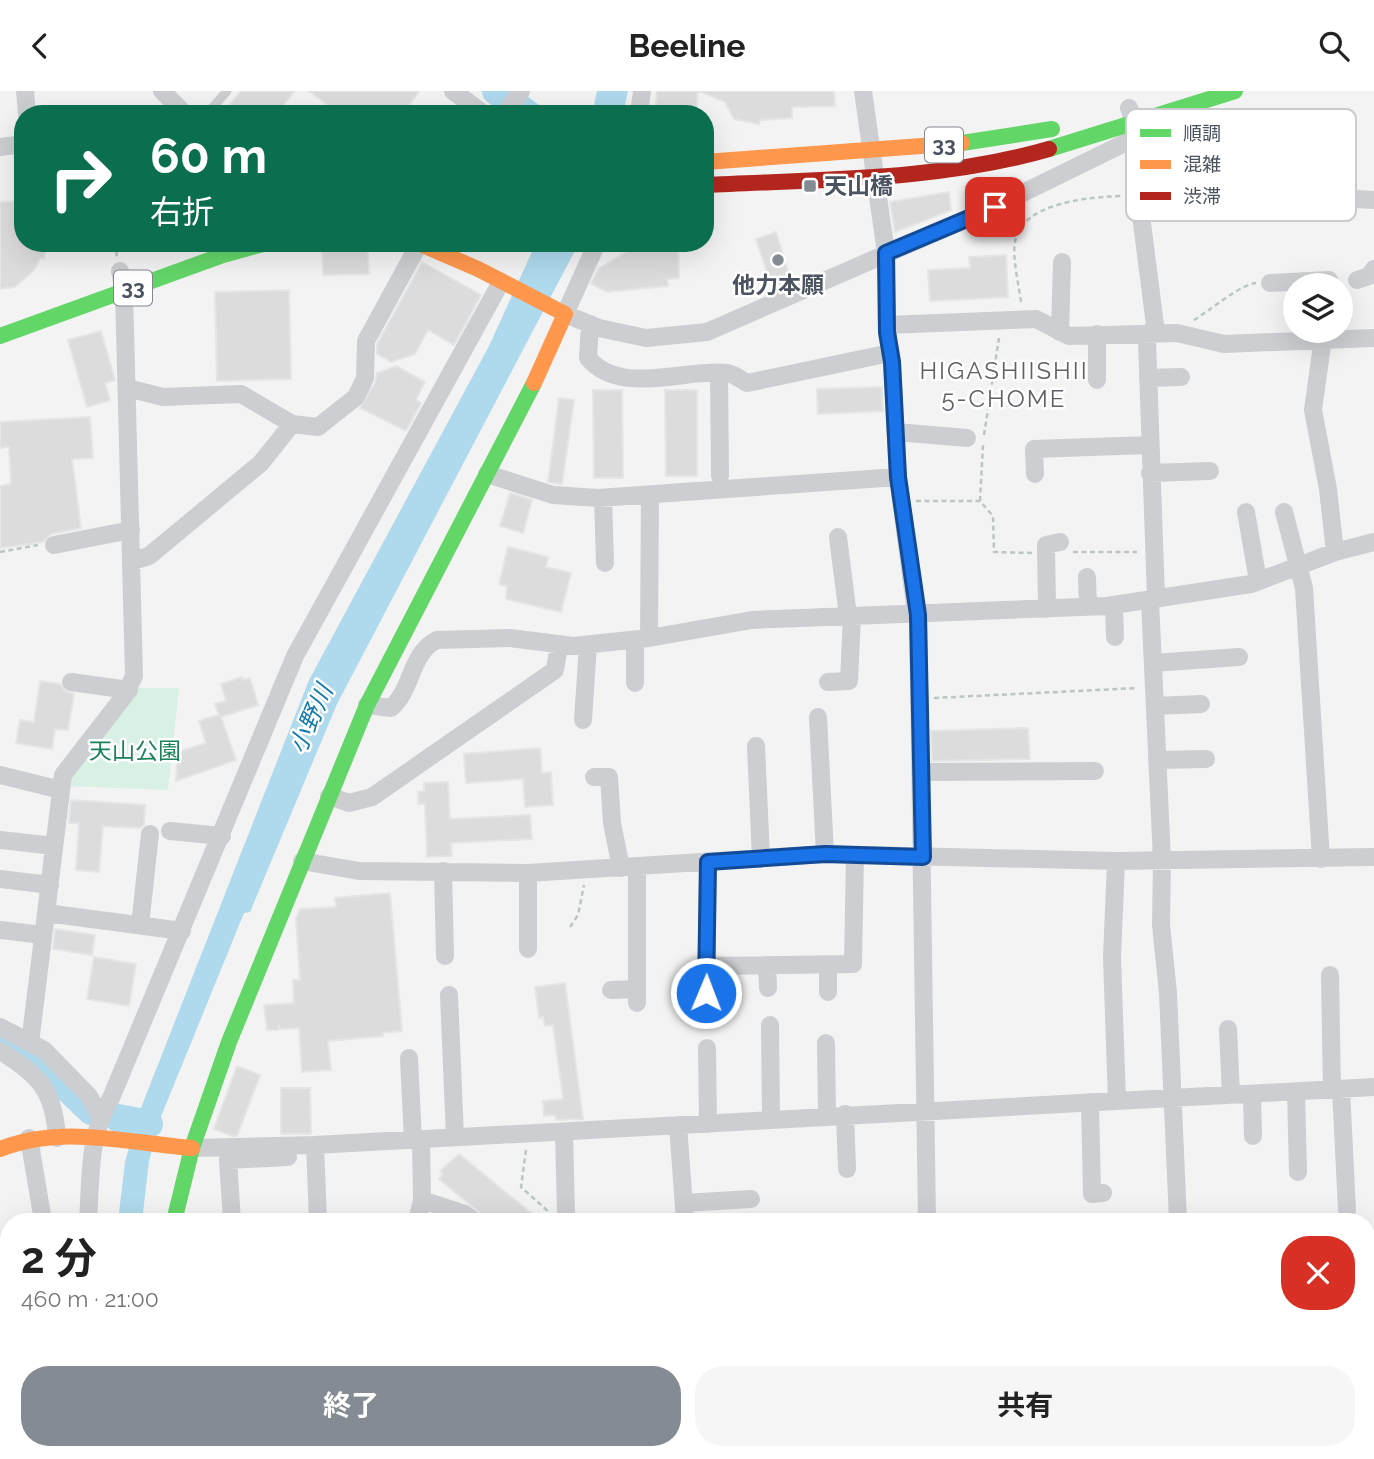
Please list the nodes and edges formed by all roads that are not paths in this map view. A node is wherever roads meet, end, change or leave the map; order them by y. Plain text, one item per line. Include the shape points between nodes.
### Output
1 (162, 91) edge
2 (227, 91) edge
3 (453, 91) edge
4 (863, 91) edge
5 (1235, 91) edge
6 (1164, 95) dead end
7 (176, 105) edge
8 (215, 105) edge
9 (472, 105) edge
10 (1148, 109) edge
11 (1178, 109) edge
12 (1126, 123) edge
13 (1126, 125) edge
14 (1126, 128) edge
15 (871, 151) junction
16 (714, 161) edge
17 (874, 177) junction
18 (714, 185) edge
19 (1356, 199) edge
20 (1374, 200) edge
21 (1142, 221) edge
22 (234, 252) edge
23 (414, 252) edge
24 (437, 252) edge
25 (592, 252) edge
26 (886, 253) junction
27 (1062, 262) dead end
28 (1374, 269) edge
29 (120, 271) dead end
30 (1357, 280) dead end
31 (1283, 282) edge
32 (1270, 283) road end
33 (504, 284) junction
34 (124, 291) junction
35 (561, 312) junction
36 (590, 324) junction
37 (887, 324) junction
38 (1060, 332) junction
39 (1152, 332) junction
40 (1097, 334) junction
41 (0, 336) edge
42 (1353, 337) edge
43 (1374, 338) edge
44 (1283, 339) edge
45 (1323, 343) edge
46 (890, 353) junction
47 (719, 373) junction
48 (1181, 377) dead end
49 (1148, 378) junction
50 (1097, 380) dead end
51 (127, 388) junction
52 (292, 424) junction
53 (896, 432) junction
54 (967, 438) dead end
55 (1149, 445) junction
56 (1210, 471) dead end
57 (1150, 473) junction
58 (486, 474) junction
59 (1035, 474) dead end
60 (720, 476) dead end
61 (898, 477) junction
62 (650, 496) junction
63 (603, 498) junction
64 (1246, 512) dead end
65 (1284, 512) dead end
66 (131, 530) junction
67 (838, 537) dead end
68 (1374, 542) edge
69 (54, 545) road end
70 (1059, 549) road end
71 (1335, 552) junction
72 (132, 561) junction
73 (605, 563) dead end
74 (1298, 566) junction
75 (1087, 577) dead end
76 (1258, 581) junction
77 (1153, 600) junction
78 (1114, 605) junction
79 (1088, 607) junction
80 (1047, 609) junction
81 (917, 614) junction
82 (850, 616) junction
83 (1115, 638) dead end
84 (642, 639) junction
85 (559, 645) junction
86 (589, 645) junction
87 (1239, 657) dead end
88 (1153, 663) junction
89 (71, 682) dead end
90 (828, 682) dead end
91 (635, 683) dead end
92 (128, 689) junction
93 (1201, 704) dead end
94 (367, 705) junction
95 (1155, 706) junction
96 (818, 717) dead end
97 (583, 720) dead end
98 (756, 746) dead end
99 (1206, 759) dead end
100 (1157, 760) junction
101 (1095, 771) dead end
102 (922, 772) junction
103 (0, 775) edge
104 (594, 777) dead end
105 (61, 790) junction
106 (329, 796) junction
107 (170, 831) dead end
108 (150, 834) dead end
109 (222, 836) junction
110 (0, 840) edge
111 (54, 846) junction
112 (825, 854) junction
113 (855, 855) junction
114 (923, 857) junction
115 (1374, 857) edge
116 (761, 858) junction
117 (1321, 859) junction
118 (1162, 860) junction
119 (302, 861) junction
120 (1116, 861) junction
121 (708, 862) junction
122 (629, 867) junction
123 (443, 871) junction
124 (528, 873) junction
125 (0, 879) edge
126 (50, 885) junction
127 (46, 913) junction
128 (140, 925) junction
129 (0, 930) edge
130 (182, 931) junction
131 (44, 935) junction
132 (528, 949) dead end
133 (445, 956) dead end
134 (767, 965) junction
135 (828, 965) junction
136 (707, 966) junction
137 (1325, 984) dead end
138 (768, 988) dead end
139 (611, 990) dead end
140 (828, 992) dead end
141 (685, 993) dead end
142 (449, 995) dead end
143 (770, 1025) dead end
144 (0, 1027) edge
145 (1228, 1028) dead end
146 (30, 1043) junction
147 (826, 1043) dead end
148 (707, 1048) dead end
149 (0, 1051) edge
150 (409, 1058) dead end
151 (1374, 1087) edge
152 (1336, 1089) junction
153 (1296, 1091) junction
154 (1252, 1094) junction
155 (1231, 1095) junction
156 (1174, 1099) junction
157 (1117, 1101) junction
158 (1090, 1102) junction
159 (926, 1111) junction
160 (836, 1114) junction
161 (100, 1116) junction
162 (771, 1119) junction
163 (708, 1124) junction
164 (678, 1125) junction
165 (564, 1132) junction
166 (1253, 1136) dead end
167 (455, 1137) junction
168 (29, 1138) junction
169 (57, 1138) junction
170 (98, 1139) junction
171 (417, 1140) junction
172 (186, 1148) junction
173 (0, 1149) edge
174 (316, 1150) junction
175 (847, 1169) dead end
176 (1297, 1172) dead end
177 (1103, 1193) dead end
178 (751, 1199) dead end
179 (422, 1201) junction
180 (1346, 1210) dead end
181 (685, 1212) edge
182 (42, 1213) edge
183 (89, 1213) edge
184 (175, 1213) edge
185 (231, 1213) edge
186 (318, 1213) edge
187 (419, 1213) edge
188 (462, 1213) edge
189 (560, 1213) edge
190 (927, 1213) edge
191 (1178, 1213) edge

1 - 7 street
2 - 8 lane
3 - 9 street
4 - 15 street
5 - 11 main road, 33
6 - 10 main road, 33
12 - 15 main road, 33 via 1078,122 995,140
13 - 17 main road, 33 via 1004,162
14 - 26 street via 1053,180
15 - 16 main road, 33
15 - 17 street
17 - 18 main road, 33
17 - 26 street
19 - 20 street
21 - 39 street via 1156,325
22 - 34 main road, 33
23 - 52 street via 366,341 365,378 356,397 318,427
24 - 33 main road
25 - 35 street
26 - 36 street via 706,332 646,338
26 - 37 street
27 - 38 street
28 - 30 street
29 - 34 street
31 - 32 street
33 - 35 main road
33 - 109 street via 295,656
34 - 41 main road, 33
34 - 51 street
35 - 36 street
35 - 58 main road via 558,334
36 - 47 street via 588,358 614,373 640,378
37 - 38 street via 1022,319 1043,321
37 - 46 street
38 - 40 street via 1069,336
39 - 40 street
39 - 44 street via 1224,344
39 - 49 street via 1147,341
40 - 50 street
42 - 43 street
45 - 71 street via 1313,410
46 - 47 street via 753,382
46 - 53 street
47 - 60 street
48 - 49 street
49 - 55 street
51 - 52 street via 163,397 241,394
51 - 66 street
52 - 72 street via 246,477 149,556
53 - 54 street
53 - 61 street
55 - 57 street
55 - 59 street via 1034,449
56 - 57 street
57 - 77 street
58 - 63 street via 562,497
58 - 94 main road
61 - 62 street
61 - 81 street
62 - 63 street
62 - 84 street
63 - 73 street
64 - 76 street
65 - 74 street
66 - 69 street
66 - 72 street
67 - 82 street
68 - 71 street
70 - 80 street
71 - 74 street
72 - 92 street via 135,659
74 - 76 street
74 - 117 street via 1304,588
75 - 79 street
76 - 77 street
77 - 78 street
77 - 88 street
78 - 79 street
78 - 83 street
79 - 80 street
80 - 81 street
81 - 82 street
81 - 102 street
82 - 84 street via 752,620
82 - 90 street via 849,681
84 - 86 street
84 - 91 street
85 - 86 street
85 - 94 street via 510,638 437,640 419,655 399,701 391,708
85 - 106 street via 555,670 372,797 349,803
86 - 97 street
87 - 88 street via 1215,666
88 - 95 street
89 - 92 street
92 - 105 street via 69,763
93 - 95 street
94 - 106 main road
95 - 100 street
96 - 112 street
98 - 116 street
99 - 100 street
100 - 118 street
101 - 102 street
102 - 114 street
103 - 105 street
104 - 122 street via 610,777 612,823
105 - 111 street
106 - 119 main road
107 - 109 street
108 - 128 street
109 - 130 street
110 - 111 street
111 - 126 street
112 - 113 street
112 - 116 street
113 - 114 street
113 - 135 street via 853,964
114 - 120 street
114 - 159 street
115 - 117 street
116 - 121 street
117 - 118 street
118 - 120 street
118 - 156 street via 1161,925
119 - 123 street via 359,871
119 - 172 main road
120 - 157 street via 1112,957
121 - 122 street
121 - 136 street
122 - 124 street
122 - 139 street via 637,996
123 - 124 street
123 - 133 street
124 - 132 street
125 - 126 street
126 - 127 street
127 - 128 street
127 - 131 street
128 - 130 street
129 - 131 street
130 - 161 street
131 - 146 street
134 - 135 street
134 - 136 street
134 - 138 street
135 - 140 street
136 - 141 street via 712,993
137 - 152 street
142 - 167 street
143 - 162 street
144 - 146 street
145 - 155 street
146 - 161 street via 44,1050 89,1096
147 - 160 street
148 - 163 street
149 - 169 street via 25,1066 48,1092 56,1111
150 - 171 street
151 - 152 street
152 - 153 street
152 - 180 street
153 - 154 street
153 - 176 street
154 - 155 street
154 - 166 street
155 - 156 street
156 - 157 street
156 - 191 street
157 - 158 street
158 - 159 street
158 - 177 street via 1092,1193
159 - 160 street
159 - 190 street
160 - 162 street
160 - 175 street
161 - 170 street
162 - 163 street
163 - 164 street
164 - 165 street
164 - 181 street
165 - 167 street
165 - 189 street
167 - 171 street
168 - 169 main road
168 - 173 main road
168 - 182 street
169 - 170 main road
170 - 172 main road
170 - 183 street
171 - 174 street
171 - 179 street
172 - 174 street
172 - 184 main road
174 - 185 street via 228,1160
174 - 186 street
178 - 181 street
179 - 187 street
179 - 188 street

